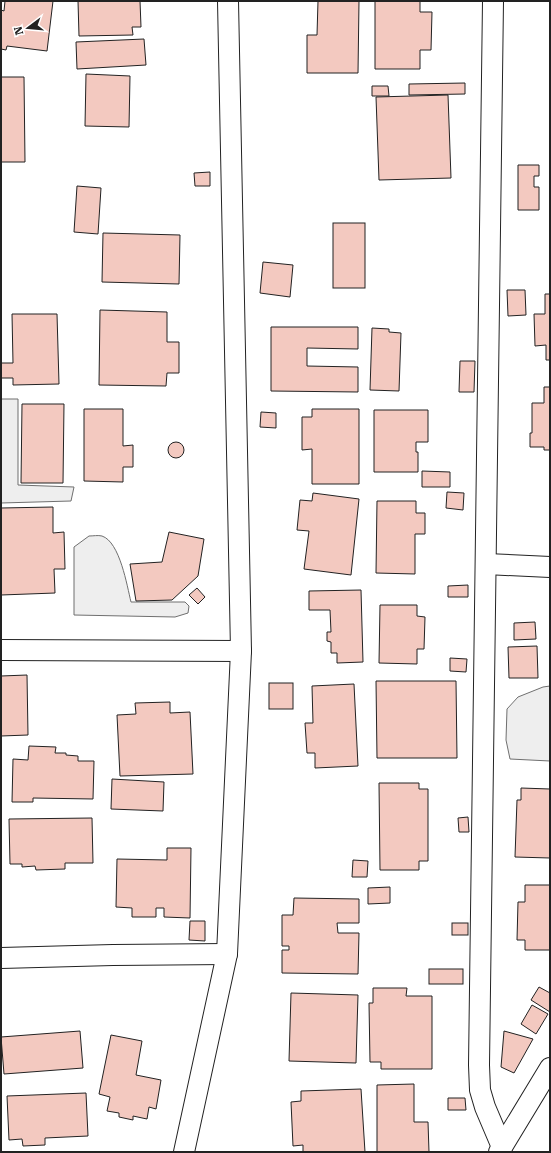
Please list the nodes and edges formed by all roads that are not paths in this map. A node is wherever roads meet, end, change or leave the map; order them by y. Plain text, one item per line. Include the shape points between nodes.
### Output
1 (228, 1) edge
2 (493, 1) edge
3 (486, 564) junction
4 (550, 567) edge
5 (1, 650) edge
6 (241, 651) junction
7 (227, 954) junction
8 (1, 958) edge
9 (550, 1068) edge
10 (500, 1149) edge
11 (184, 1152) edge

1 - 6 street
2 - 3 street
3 - 4 street
3 - 10 street via 480,1090
5 - 6 street
6 - 7 street
7 - 8 street via 113,954
7 - 11 street
9 - 10 street

